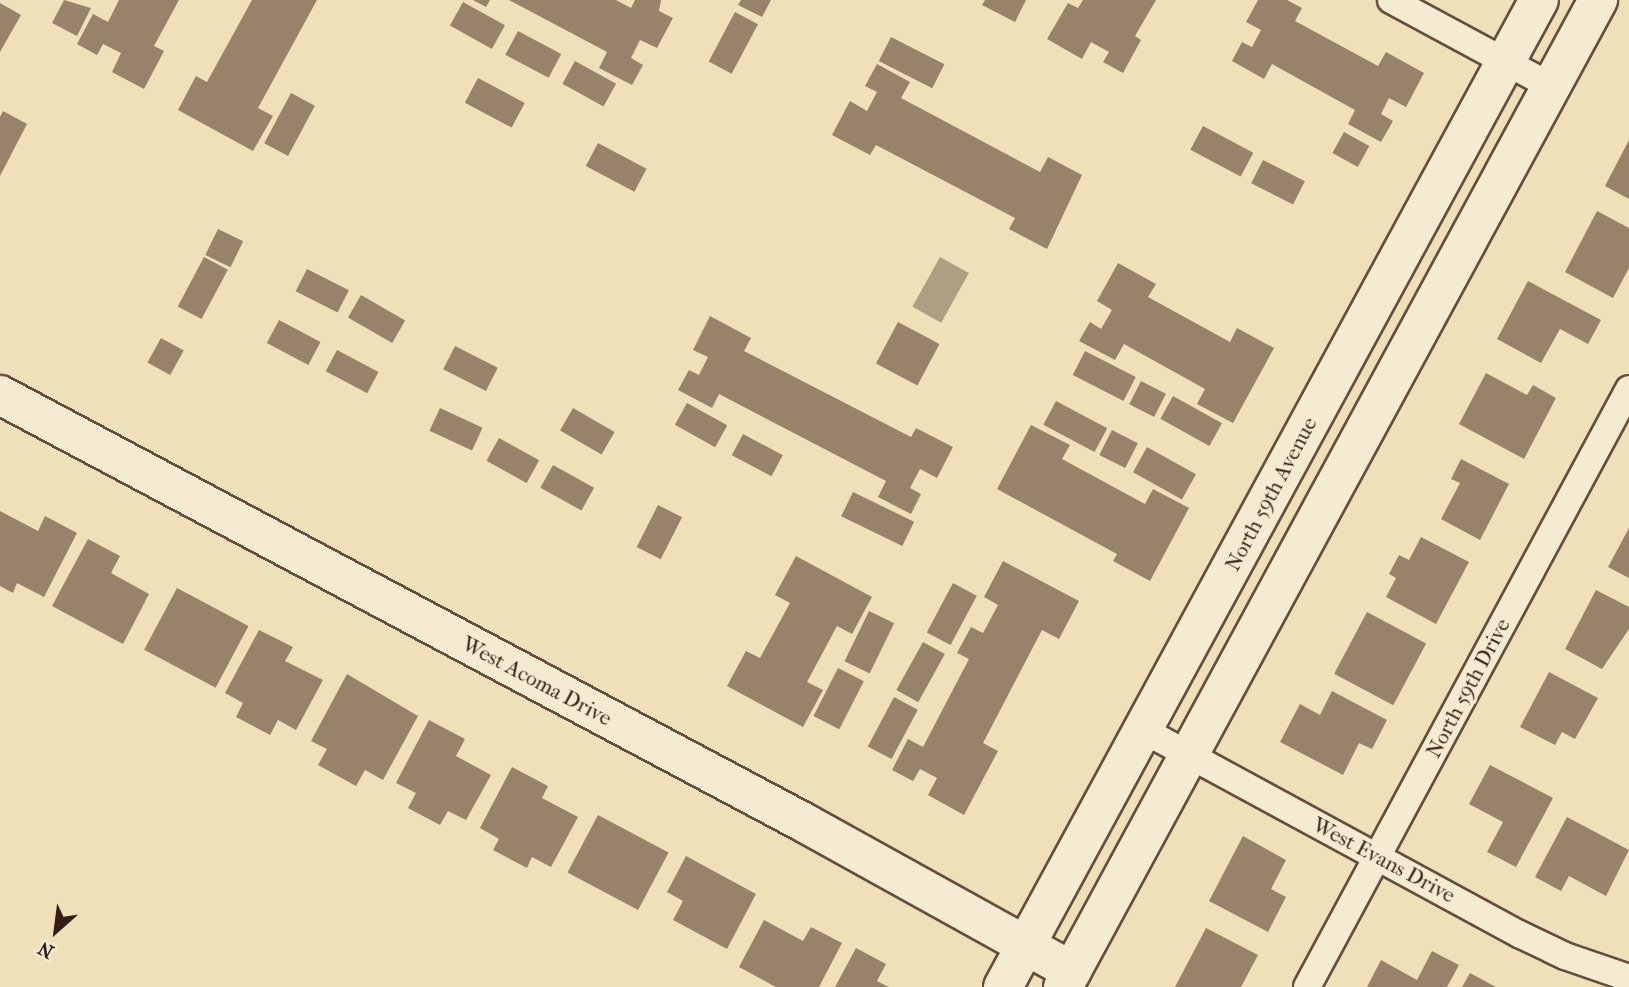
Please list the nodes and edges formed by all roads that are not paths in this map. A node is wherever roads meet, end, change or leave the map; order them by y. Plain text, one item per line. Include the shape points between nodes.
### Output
1 (1391, 0) edge
2 (1539, 0) edge
3 (1598, 0) edge
4 (1505, 61) junction
5 (1551, 86) junction
6 (1629, 389) edge
7 (0, 395) edge
8 (1143, 730) junction
9 (1189, 755) junction
10 (1377, 856) junction
11 (1025, 945) junction
12 (1629, 978) edge
13 (1068, 979) edge
14 (1003, 987) edge
15 (1307, 987) edge

1 - 4 street
2 - 4 main road, North 59th Avenue
3 - 5 main road
4 - 5 street
4 - 8 main road, North 59th Avenue
5 - 9 main road
6 - 10 street, North 59th Drive
7 - 11 main road, West Acoma Drive
8 - 9 street, West Evans Drive
8 - 11 main road, North 59th Avenue
9 - 10 street, West Evans Drive
9 - 13 main road
10 - 12 street, West Evans Drive via 1565,956
10 - 15 street, North 59th Drive
11 - 13 main road, West Acoma Drive
11 - 14 main road, North 59th Avenue

